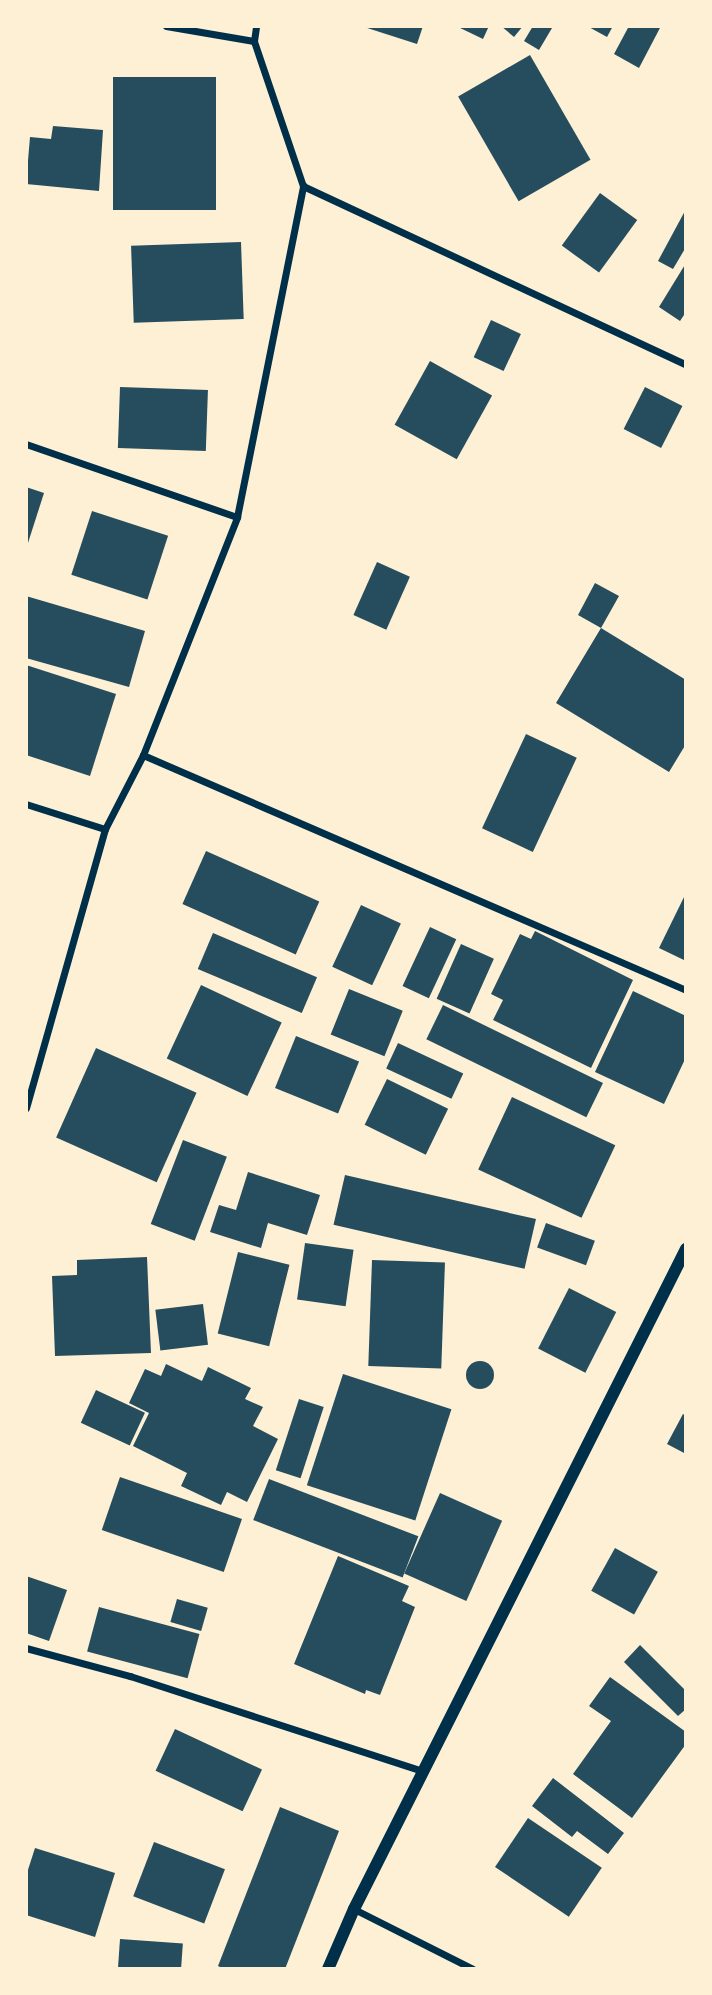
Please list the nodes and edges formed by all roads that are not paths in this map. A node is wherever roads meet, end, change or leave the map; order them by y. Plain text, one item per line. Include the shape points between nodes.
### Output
1 (166, 26) edge
2 (256, 26) edge
3 (254, 41) junction
4 (303, 186) junction
5 (686, 365) edge
6 (26, 444) edge
7 (237, 517) junction
8 (143, 755) junction
9 (26, 804) edge
10 (105, 828) junction
11 (686, 990) edge
12 (26, 1108) edge
13 (686, 1249) edge
14 (26, 1648) edge
15 (423, 1771) junction
16 (354, 1909) junction
17 (328, 1969) edge
18 (472, 1969) edge

1 - 3 street
2 - 3 street
3 - 4 street
4 - 5 street
4 - 7 street
6 - 7 street
7 - 8 street
8 - 10 street
8 - 11 street
9 - 10 street
10 - 12 street
13 - 15 street
14 - 15 street via 131,1676
15 - 16 street
16 - 17 street
16 - 18 street

